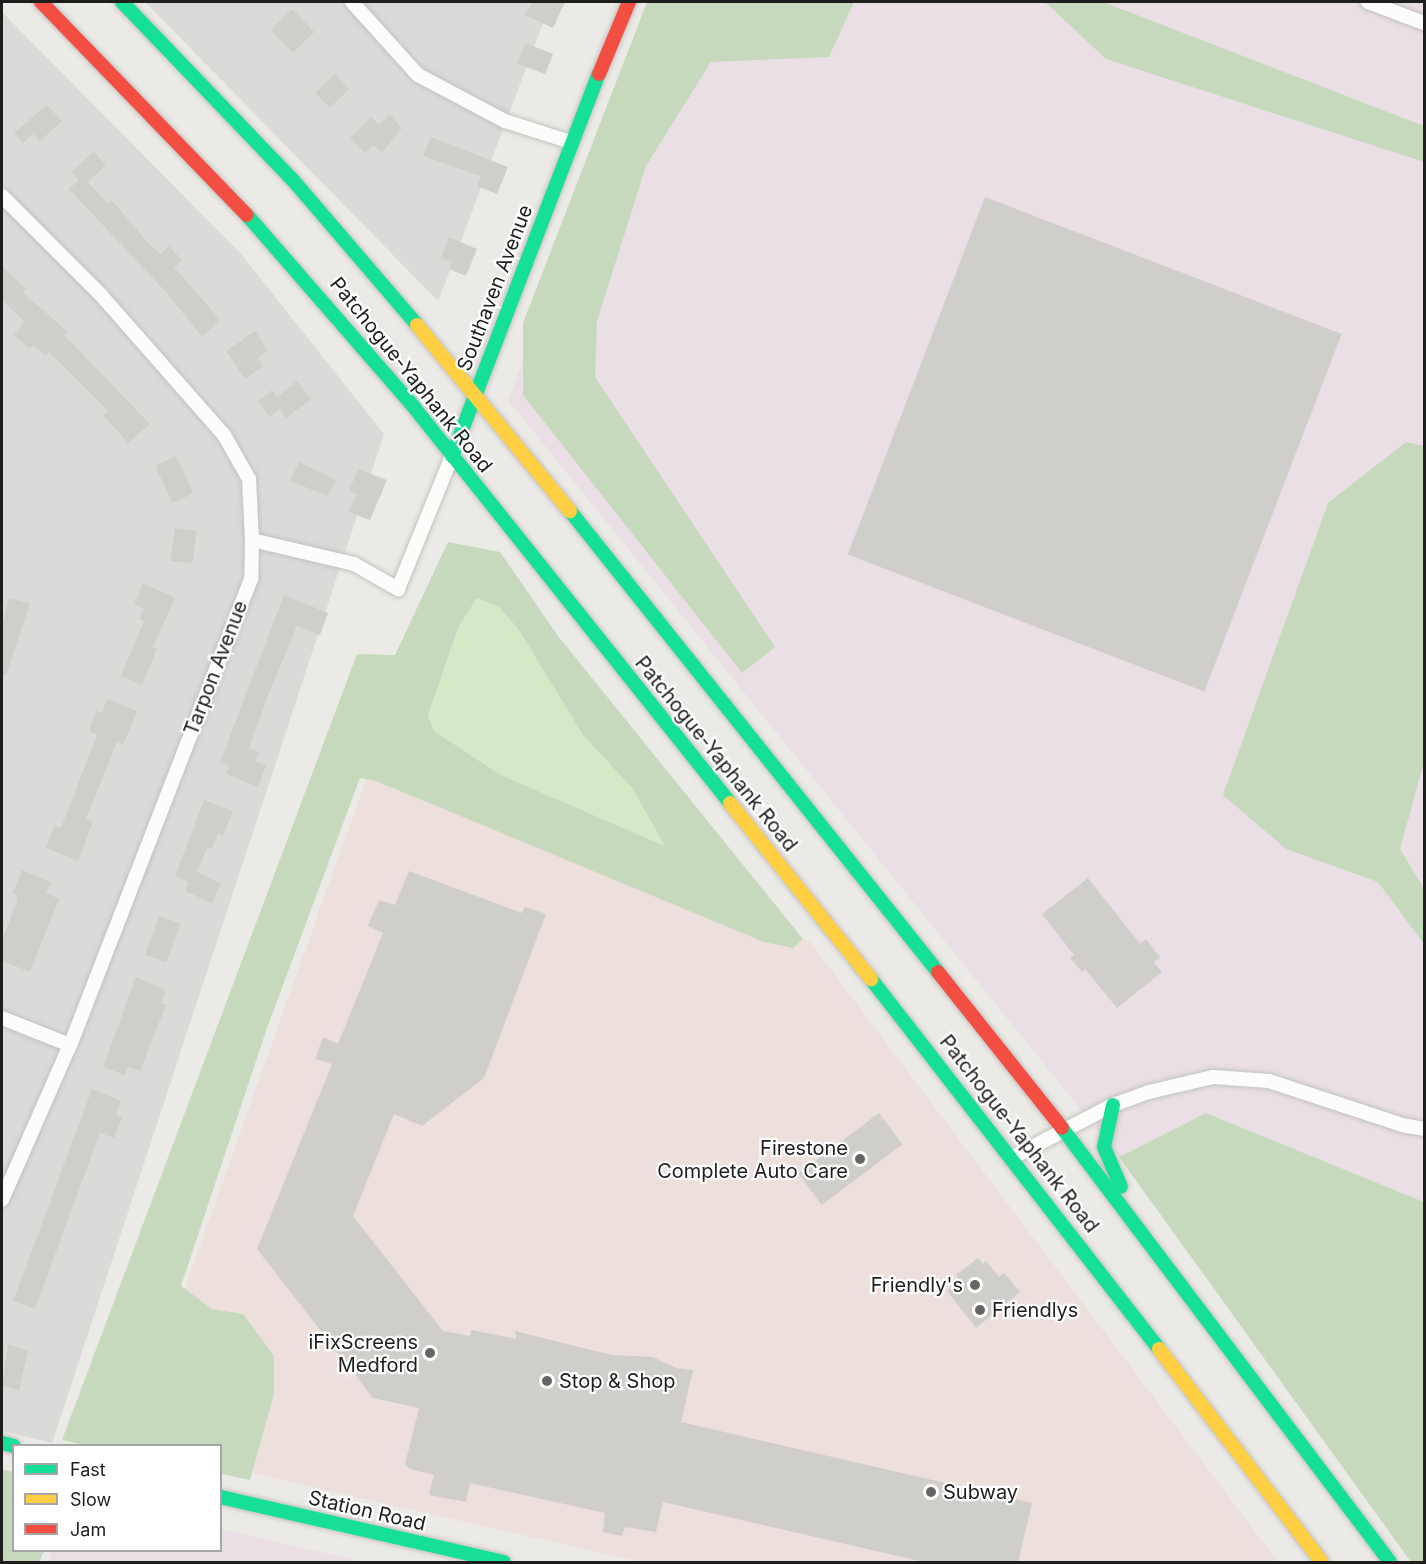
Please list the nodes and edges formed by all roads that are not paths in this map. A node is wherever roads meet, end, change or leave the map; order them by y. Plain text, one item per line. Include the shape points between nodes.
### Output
1 (41, 2) edge
2 (122, 2) edge
3 (352, 2) edge
4 (629, 2) edge
5 (1368, 2) edge
6 (1425, 23) edge
7 (571, 142) junction
8 (2, 196) edge
9 (476, 394) junction
10 (452, 456) junction
11 (252, 540) junction
12 (2, 1018) edge
13 (70, 1045) junction
14 (1113, 1105) junction
15 (1062, 1128) junction
16 (1425, 1129) edge
17 (1013, 1157) junction
18 (2, 1200) edge
19 (1153, 1246) junction
20 (222, 1497) edge
21 (504, 1563) edge
22 (1322, 1563) edge
23 (1390, 1563) edge

1 - 10 main road, Patchogue-Yaphank Road via 290,261
2 - 9 main road, Patchogue-Yaphank Road via 292,179
3 - 7 street via 418,75 505,122
4 - 7 main road, Southaven Avenue
5 - 6 street
7 - 9 main road, Southaven Avenue
8 - 11 street, Tarpon Avenue via 100,294 224,435 249,479
9 - 10 main road, Southaven Avenue
9 - 15 main road, Patchogue-Yaphank Road
10 - 11 street, Southaven Avenue via 398,589 354,564
10 - 17 main road, Patchogue-Yaphank Road
11 - 13 street, Tarpon Avenue via 251,579
12 - 13 street
13 - 18 street, Tarpon Avenue
14 - 15 street
14 - 16 street via 1195,1079 1248,1077 1290,1086 1402,1125
14 - 19 main road via 1105,1157
15 - 17 street
15 - 19 main road, Patchogue-Yaphank Road
17 - 22 main road, Patchogue-Yaphank Road
19 - 23 main road, Patchogue-Yaphank Road
20 - 21 main road, Station Road

